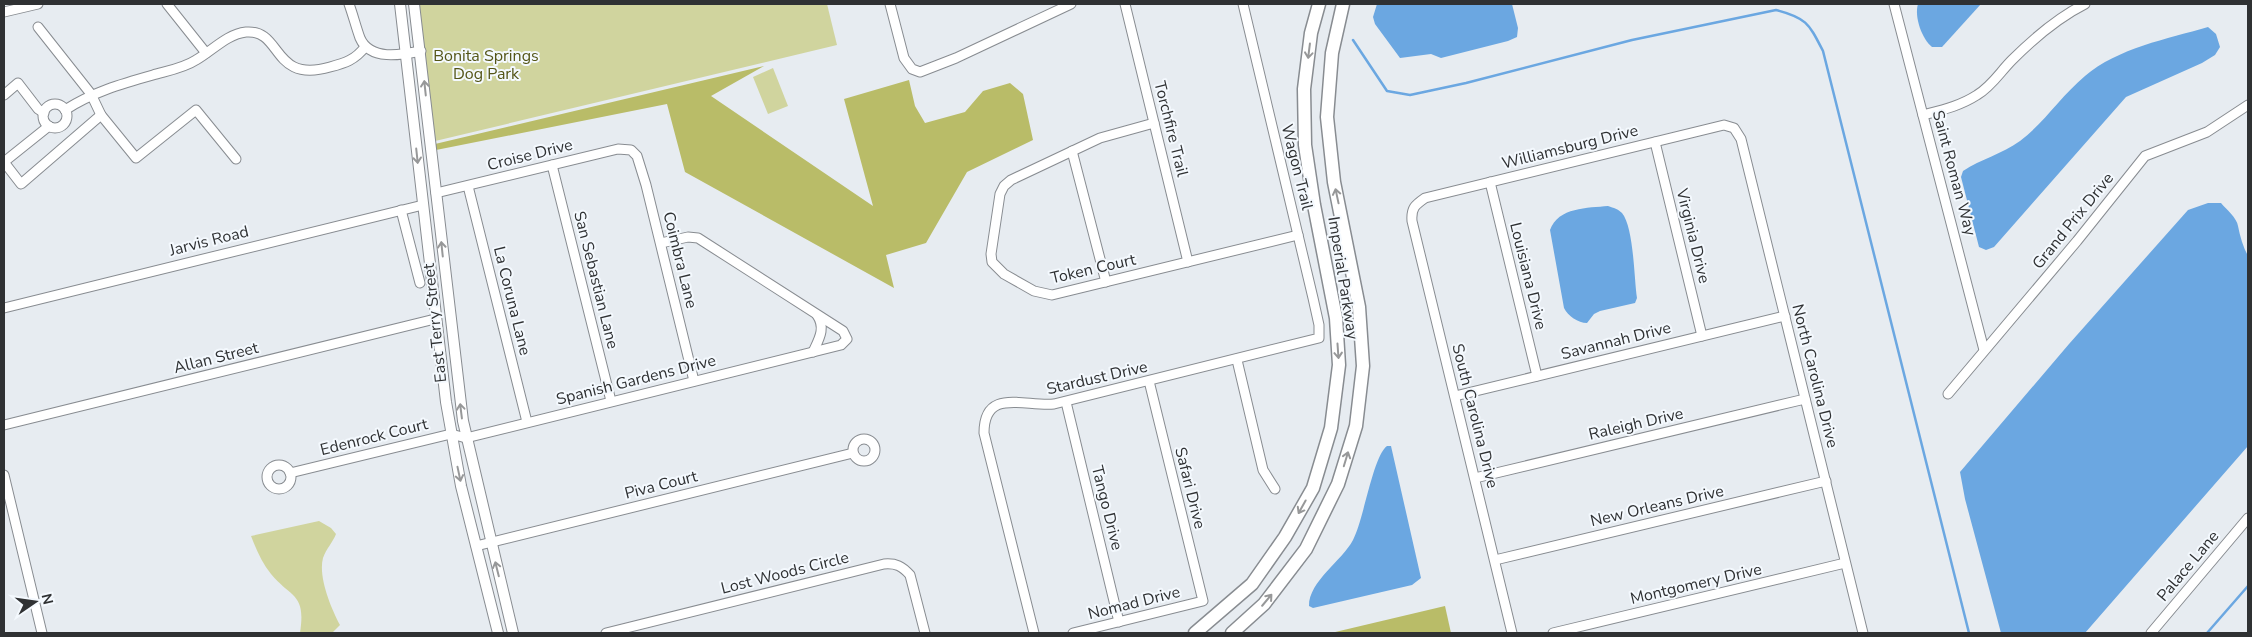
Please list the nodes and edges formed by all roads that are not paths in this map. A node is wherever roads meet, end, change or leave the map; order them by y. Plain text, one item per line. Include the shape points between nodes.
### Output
1 (38, 4) edge
2 (167, 4) edge
3 (349, 4) edge
4 (400, 4) edge
5 (414, 4) edge
6 (890, 4) edge
7 (1071, 4) edge
8 (1125, 4) edge
9 (1243, 4) edge
10 (1319, 4) edge
11 (1343, 4) edge
12 (1894, 4) edge
13 (2085, 4) edge
14 (28, 5) edge
15 (4, 12) edge
16 (38, 27) dead end
17 (365, 47) junction
18 (421, 51) junction
19 (206, 53) junction
20 (406, 54) junction
21 (92, 94) junction
22 (4, 95) edge
23 (2248, 105) edge
24 (65, 110) junction
25 (44, 113) junction
26 (101, 115) junction
27 (1923, 115) junction
28 (1154, 123) junction
29 (49, 126) junction
30 (1734, 128) joint
31 (1655, 142) junction
32 (631, 150) joint
33 (1072, 151) junction
34 (236, 159) dead end
35 (552, 165) junction
36 (1490, 182) junction
37 (468, 186) junction
38 (436, 193) junction
39 (423, 205) junction
40 (1414, 206) joint
41 (402, 210) junction
42 (1298, 235) junction
43 (660, 243) junction
44 (1188, 262) junction
45 (420, 282) dead end
46 (1106, 282) junction
47 (4, 308) edge
48 (818, 315) junction
49 (1785, 316) junction
50 (435, 319) junction
51 (1702, 336) junction
52 (1319, 338) joint
53 (1984, 350) junction
54 (814, 352) junction
55 (1236, 360) junction
56 (1537, 376) junction
57 (694, 381) junction
58 (1149, 382) junction
59 (1948, 394) dead end
60 (1455, 396) junction
61 (1805, 399) junction
62 (611, 401) junction
63 (1066, 402) junction
64 (527, 422) junction
65 (4, 425) edge
66 (451, 434) junction
67 (466, 438) junction
68 (853, 452) dead end
69 (290, 473) dead end
70 (1475, 478) junction
71 (4, 480) edge
72 (1826, 481) junction
73 (1276, 489) dead end
74 (6, 494) edge
75 (2248, 518) edge
76 (490, 542) junction
77 (476, 546) junction
78 (1495, 560) junction
79 (1845, 563) junction
80 (484, 576) junction
81 (1203, 601) joint
82 (1119, 622) junction
83 (42, 633) edge
84 (498, 633) edge
85 (505, 633) edge
86 (513, 633) edge
87 (606, 633) edge
88 (925, 633) edge
89 (1034, 633) edge
90 (1073, 633) edge
91 (1195, 633) edge
92 (1232, 633) edge
93 (1512, 633) edge
94 (1553, 633) edge
95 (1863, 633) edge
96 (2152, 633) edge

1 - 14 street
2 - 19 street
3 - 17 street
4 - 20 street
5 - 18 street, East Terry Street
6 - 7 street via 904,58 912,69 920,72
8 - 28 street, Torchfire Trail
9 - 42 street, Wagon Trail
10 -> 91 main road, Imperial Parkway via 1311,34 1304,89 1305,145 1336,318 1339,365 1331,428 1313,488 1285,537 1252,584
92 -> 11 main road, Imperial Parkway via 1264,604 1306,549 1338,484 1356,426 1363,366 1359,306 1334,182 1326,117 1332,53
12 - 27 street, Saint Roman Way
13 - 27 street via 2030,42 1992,84 1978,94 1951,108
14 - 15 street
16 - 21 street
17 - 19 street via 350,61 313,71 293,68 263,36 252,32 234,35
17 - 20 street via 373,52
18 - 20 street
38 -> 18 street, East Terry Street
19 - 21 street via 188,64
20 -> 39 street
21 - 24 street
21 - 26 street
22 - 25 street via 18,84
23 - 53 street, Grand Prix Drive via 2207,132 2145,156 2078,241
24 - 25 street via 52,105
24 - 29 street via 63,125
25 - 29 street via 44,120
26 - 29 street via 21,184 4,162
26 - 34 street via 136,158 196,110
27 - 53 street, Saint Roman Way
28 - 33 street, Token Court via 1113,133
28 - 44 street, Torchfire Trail
30 - 31 street, Williamsburg Drive via 1724,125
30 - 49 street, North Carolina Drive via 1741,139
31 - 36 street, Williamsburg Drive
31 - 51 street, Virginia Drive
32 - 35 street, Croise Drive via 618,149
32 - 43 street, Coimbra Lane via 637,156
33 - 46 street
33 - 46 street, Token Court via 1004,186 993,234 992,262 1004,274 1042,294 1052,295
35 - 37 street, Croise Drive
35 - 62 street, San Sebastian Lane
36 - 40 street, Williamsburg Drive via 1425,198
36 - 56 street, Louisiana Drive
37 - 38 street, Croise Drive
37 - 64 street, La Coruna Lane
67 -> 38 street, East Terry Street
39 - 41 street, Jarvis Road
39 - 50 street
40 - 60 street, South Carolina Drive via 1412,221
41 - 45 street
41 - 47 street, Jarvis Road
42 - 44 street, Token Court
42 - 52 street, Wagon Trail via 1319,325
43 - 48 street, Spanish Gardens Drive via 688,236 698,238
43 - 57 street, Coimbra Lane
44 - 46 street, Token Court
48 - 54 street via 822,334
48 - 54 street, Spanish Gardens Drive via 843,331 847,339 841,345
49 - 51 street, Savannah Drive
49 - 61 street, North Carolina Drive
50 - 65 street, Allan Street
50 - 66 street
51 - 56 street, Savannah Drive
52 - 55 street, Stardust Drive
53 - 59 street, Grand Prix Drive
54 - 57 street, Spanish Gardens Drive
55 - 58 street, Stardust Drive
55 - 73 street via 1262,470
56 - 60 street, Savannah Drive
57 - 62 street, Spanish Gardens Drive
58 - 63 street, Stardust Drive
58 - 81 street, Safari Drive
60 - 70 street, South Carolina Drive
61 - 70 street, Raleigh Drive
61 - 72 street, North Carolina Drive
62 - 64 street, Spanish Gardens Drive
63 - 82 street, Tango Drive
63 - 89 street, Stardust Drive via 1045,405 1000,403 987,415 984,425
64 - 67 street, Spanish Gardens Drive
66 - 67 street, Edenrock Court
66 - 69 street, Edenrock Court
66 -> 77 street
67 - 76 street, East Terry Street
68 - 76 street, Piva Court
70 - 78 street, South Carolina Drive
71 - 74 street
72 - 78 street, New Orleans Drive
72 - 79 street, North Carolina Drive
74 - 83 street
75 - 96 street, Palace Lane
76 - 77 street, Piva Court
86 -> 76 street, East Terry Street
77 - 80 street
78 - 93 street, South Carolina Drive
79 - 94 street, Montgomery Drive
79 - 95 street, North Carolina Drive
80 - 84 street
80 - 85 street via 494,592
81 - 82 street, Nomad Drive
82 - 90 street, Nomad Drive
87 - 88 street, Lost Woods Circle via 894,563 904,567 910,575

